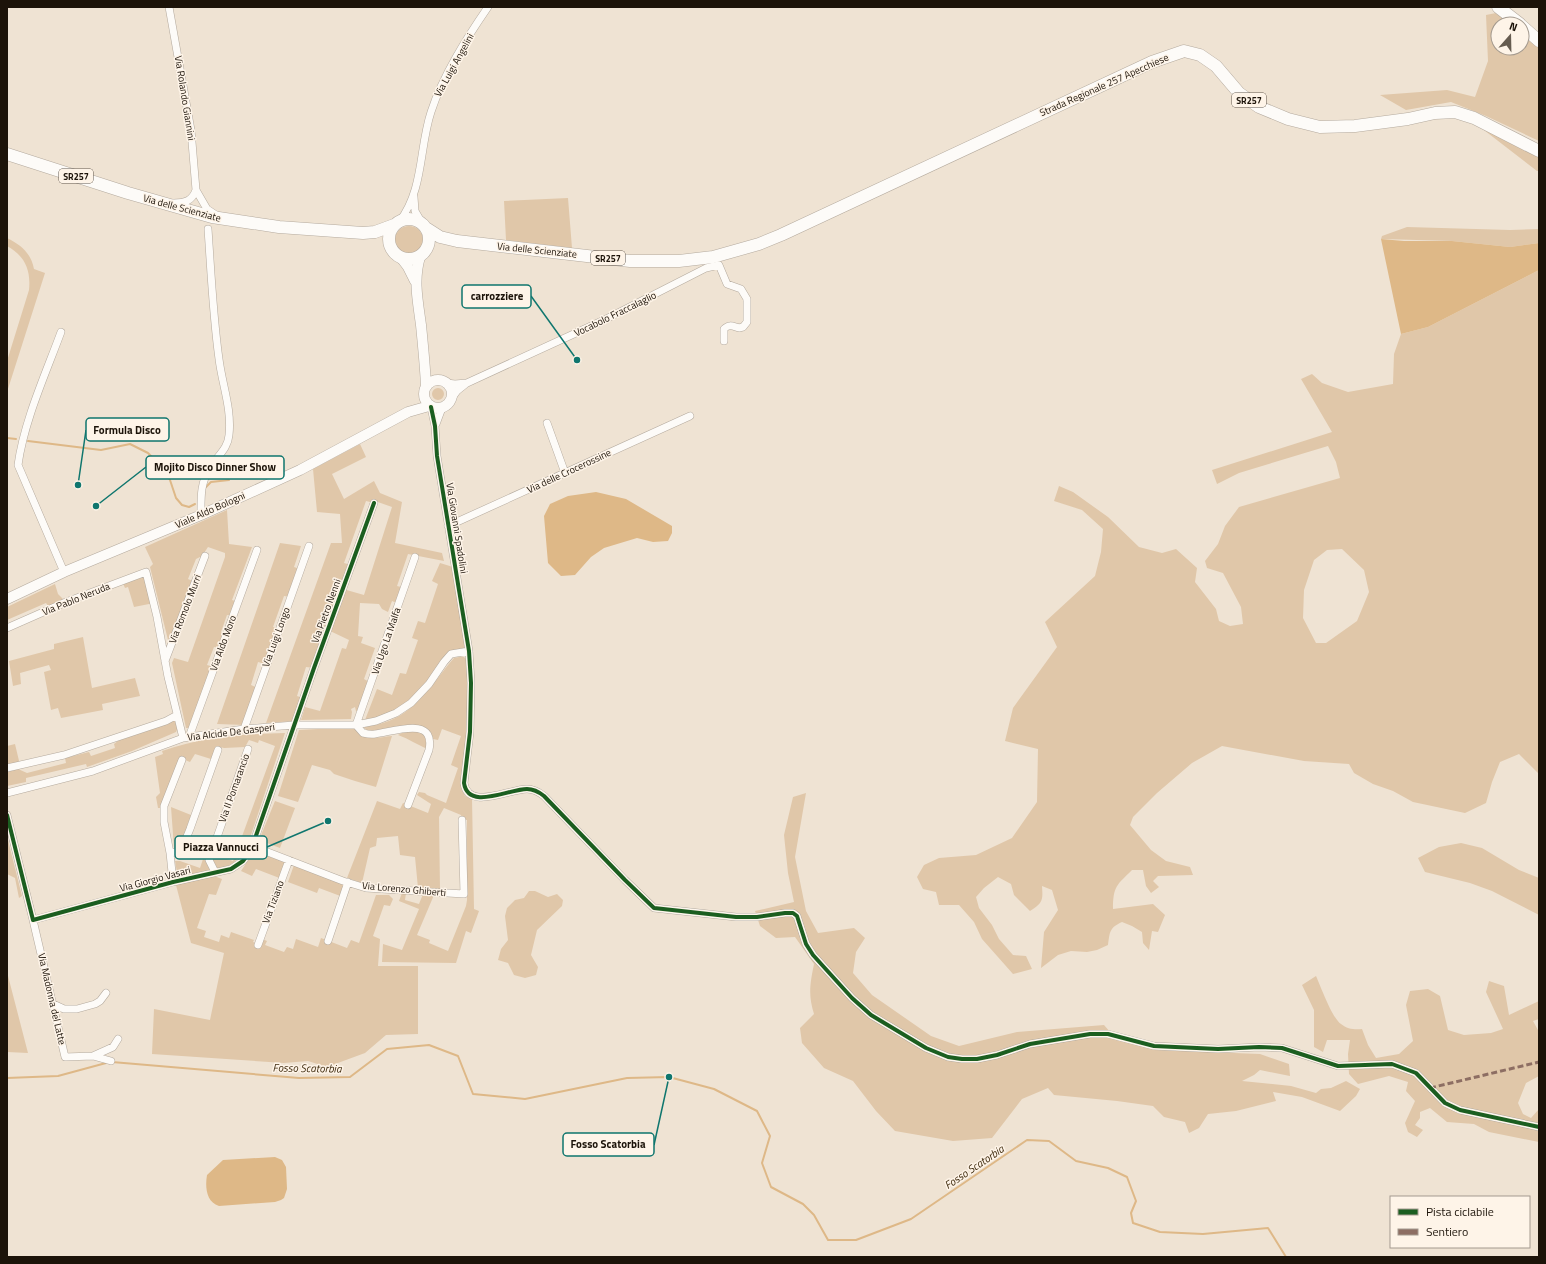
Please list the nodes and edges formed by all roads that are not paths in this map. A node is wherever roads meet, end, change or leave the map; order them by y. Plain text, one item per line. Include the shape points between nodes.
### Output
1 (170, 7) edge
2 (488, 7) edge
3 (1498, 7) edge
4 (1510, 16) edge
5 (1530, 33) edge
6 (1539, 41) edge
7 (1539, 151) edge
8 (7, 154) edge
9 (196, 190) junction
10 (414, 197) junction
11 (144, 198) junction
12 (238, 222) junction
13 (396, 224) junction
14 (424, 225) junction
15 (208, 229) dead end
16 (363, 233) junction
17 (457, 241) junction
18 (759, 244) joint
19 (391, 250) junction
20 (423, 254) junction
21 (402, 258) junction
22 (416, 281) junction
23 (61, 332) dead end
24 (724, 340) dead end
25 (425, 362) junction
26 (442, 382) junction
27 (467, 383) junction
28 (425, 389) junction
29 (452, 398) junction
30 (430, 406) junction
31 (442, 408) junction
32 (408, 412) junction
33 (690, 416) dead end
34 (547, 423) dead end
35 (435, 426) junction
36 (565, 473) junction
37 (374, 504) dead end
38 (201, 515) junction
39 (448, 526) junction
40 (309, 546) dead end
41 (257, 550) dead end
42 (205, 556) dead end
43 (415, 557) dead end
44 (64, 572) junction
45 (146, 572) joint
46 (7, 599) edge
47 (7, 628) edge
48 (469, 652) junction
49 (165, 662) junction
50 (177, 714) junction
51 (294, 725) junction
52 (356, 725) junction
53 (244, 729) junction
54 (186, 737) junction
55 (248, 749) dead end
56 (218, 750) dead end
57 (182, 760) dead end
58 (7, 768) edge
59 (7, 793) edge
60 (408, 805) dead end
61 (7, 816) edge
62 (462, 820) dead end
63 (252, 846) junction
64 (170, 853) junction
65 (289, 860) junction
66 (215, 872) junction
67 (173, 882) junction
68 (348, 882) junction
69 (33, 920) junction
70 (328, 941) dead end
71 (258, 945) dead end
72 (106, 993) dead end
73 (53, 1004) junction
74 (118, 1039) dead end
75 (93, 1056) junction
76 (111, 1061) dead end
77 (1539, 1127) edge

1 - 9 street, Via Rolando Giannini via 191,130
2 - 10 street, Via Luigi Angelini via 437,95 430,114
3 - 4 main road
5 - 6 main road
7 - 18 main road, Strada Regionale 257 Apecchiese / SR257 via 1474,118 1455,112 1355,126 1320,127 1288,120 1259,107 1239,93 1216,66 1200,55 1184,51 1152,62
8 - 11 main road, Via delle Scienziate / SR257
9 - 11 street via 190,200 182,203
9 - 12 street, Via Rolando Giannini via 211,212
10 - 13 street, Via Luigi Angelini via 406,213
10 - 14 street, Via Luigi Angelini via 415,211
11 - 12 main road, Via delle Scienziate / SR257
12 - 16 main road, Via delle Scienziate / SR257
13 - 14 main road, SR257 via 411,219
13 - 16 main road, Via delle Scienziate / SR257 via 375,232
13 - 19 main road via 390,231
14 - 17 main road, Via delle Scienziate / SR257 via 440,237
14 - 20 main road via 430,240
15 - 38 street via 219,360 230,429 226,448 210,467 203,482
16 - 19 main road, Via delle Scienziate / SR257 via 377,238
17 - 18 main road, Via delle Scienziate / SR257 via 630,261 672,261 713,257
17 - 20 main road, Via delle Scienziate / SR257 via 441,243
19 - 21 main road, SR257
20 - 21 main road, SR257 via 411,260
20 - 22 main road via 417,267
21 - 22 main road
22 - 25 main road
23 - 44 street via 26,430 18,465
24 - 27 street, Vocabolo Fraccalaglio via 724,329 727,326 739,328 746,325 747,299 741,289 727,284 719,265 706,268 602,321
25 - 26 main road
25 - 28 main road
26 - 27 street
26 - 28 main road via 434,381
26 - 29 main road via 451,390
27 - 29 street
28 - 30 main road via 424,400
28 - 32 main road, Viale Aldo Bologni
29 - 31 main road
30 - 31 main road
30 - 32 main road, Viale Aldo Bologni
30 - 35 street, Via Giovanni Spadolini
31 - 35 street, Via Giovanni Spadolini
32 - 38 main road, Viale Aldo Bologni via 300,470
33 - 36 street, Via delle Crocerossine
34 - 36 street
35 - 39 street, Via Giovanni Spadolini
36 - 39 street, Via delle Crocerossine
37 - 51 street, Via Pietro Nenni
38 - 44 main road, Viale Aldo Bologni
39 - 48 street, Via Giovanni Spadolini
40 - 53 street, Via Luigi Longo
41 - 54 street, Via Aldo Moro
42 - 49 street, Via Romolo Murri
43 - 52 street, Via Ugo La Malfa
44 - 46 main road, Viale Aldo Bologni
45 - 47 street, Via Pablo Neruda via 66,602
45 - 49 street, Via Romolo Murri
48 - 52 street, Via Alcide De Gasperi via 451,654 420,694 396,713
48 - 77 street, Via Giovanni Spadolini via 470,732 464,783 469,795 485,797 527,789 536,790 654,908 736,917 793,913 797,916 806,944 813,956 843,990 871,1015 926,1048 948,1057 962,1060 977,1059 1030,1044 1083,1035 1108,1034 1154,1046 1282,1048 1338,1066 1392,1064 1416,1073 1445,1103 1460,1110
49 - 50 street, Via Romolo Murri
50 - 54 street, Via Romolo Murri
50 - 58 street via 166,721 64,755
51 - 52 street, Via Alcide De Gasperi
51 - 53 street, Via Alcide De Gasperi
51 - 63 street, Via Giorgio Vasari
52 - 60 street via 363,733 373,735 406,728 420,728 428,734 431,742 429,750
53 - 54 street, Via Alcide De Gasperi
54 - 59 street, Via Alcide De Gasperi via 93,771
55 - 66 street, Via Il Pomarancio via 210,854 209,860
56 - 64 street via 181,851
57 - 64 street via 164,806 164,822
61 - 69 street
62 - 68 street, Via Lorenzo Ghiberti via 464,894 366,888
63 - 65 street, Via Lorenzo Ghiberti
63 - 66 street, Via Giorgio Vasari via 243,861 231,869
64 - 67 street
65 - 68 street, Via Lorenzo Ghiberti
65 - 71 street, Via Tiziano
66 - 67 street, Via Giorgio Vasari
67 - 69 street, Via Giorgio Vasari
68 - 70 street
69 - 73 street, Via Madonna del Latte
72 - 73 street via 95,1004 77,1009 64,1010
73 - 75 street, Via Madonna del Latte via 65,1057
74 - 75 street via 113,1047
75 - 76 street, Via Madonna del Latte

